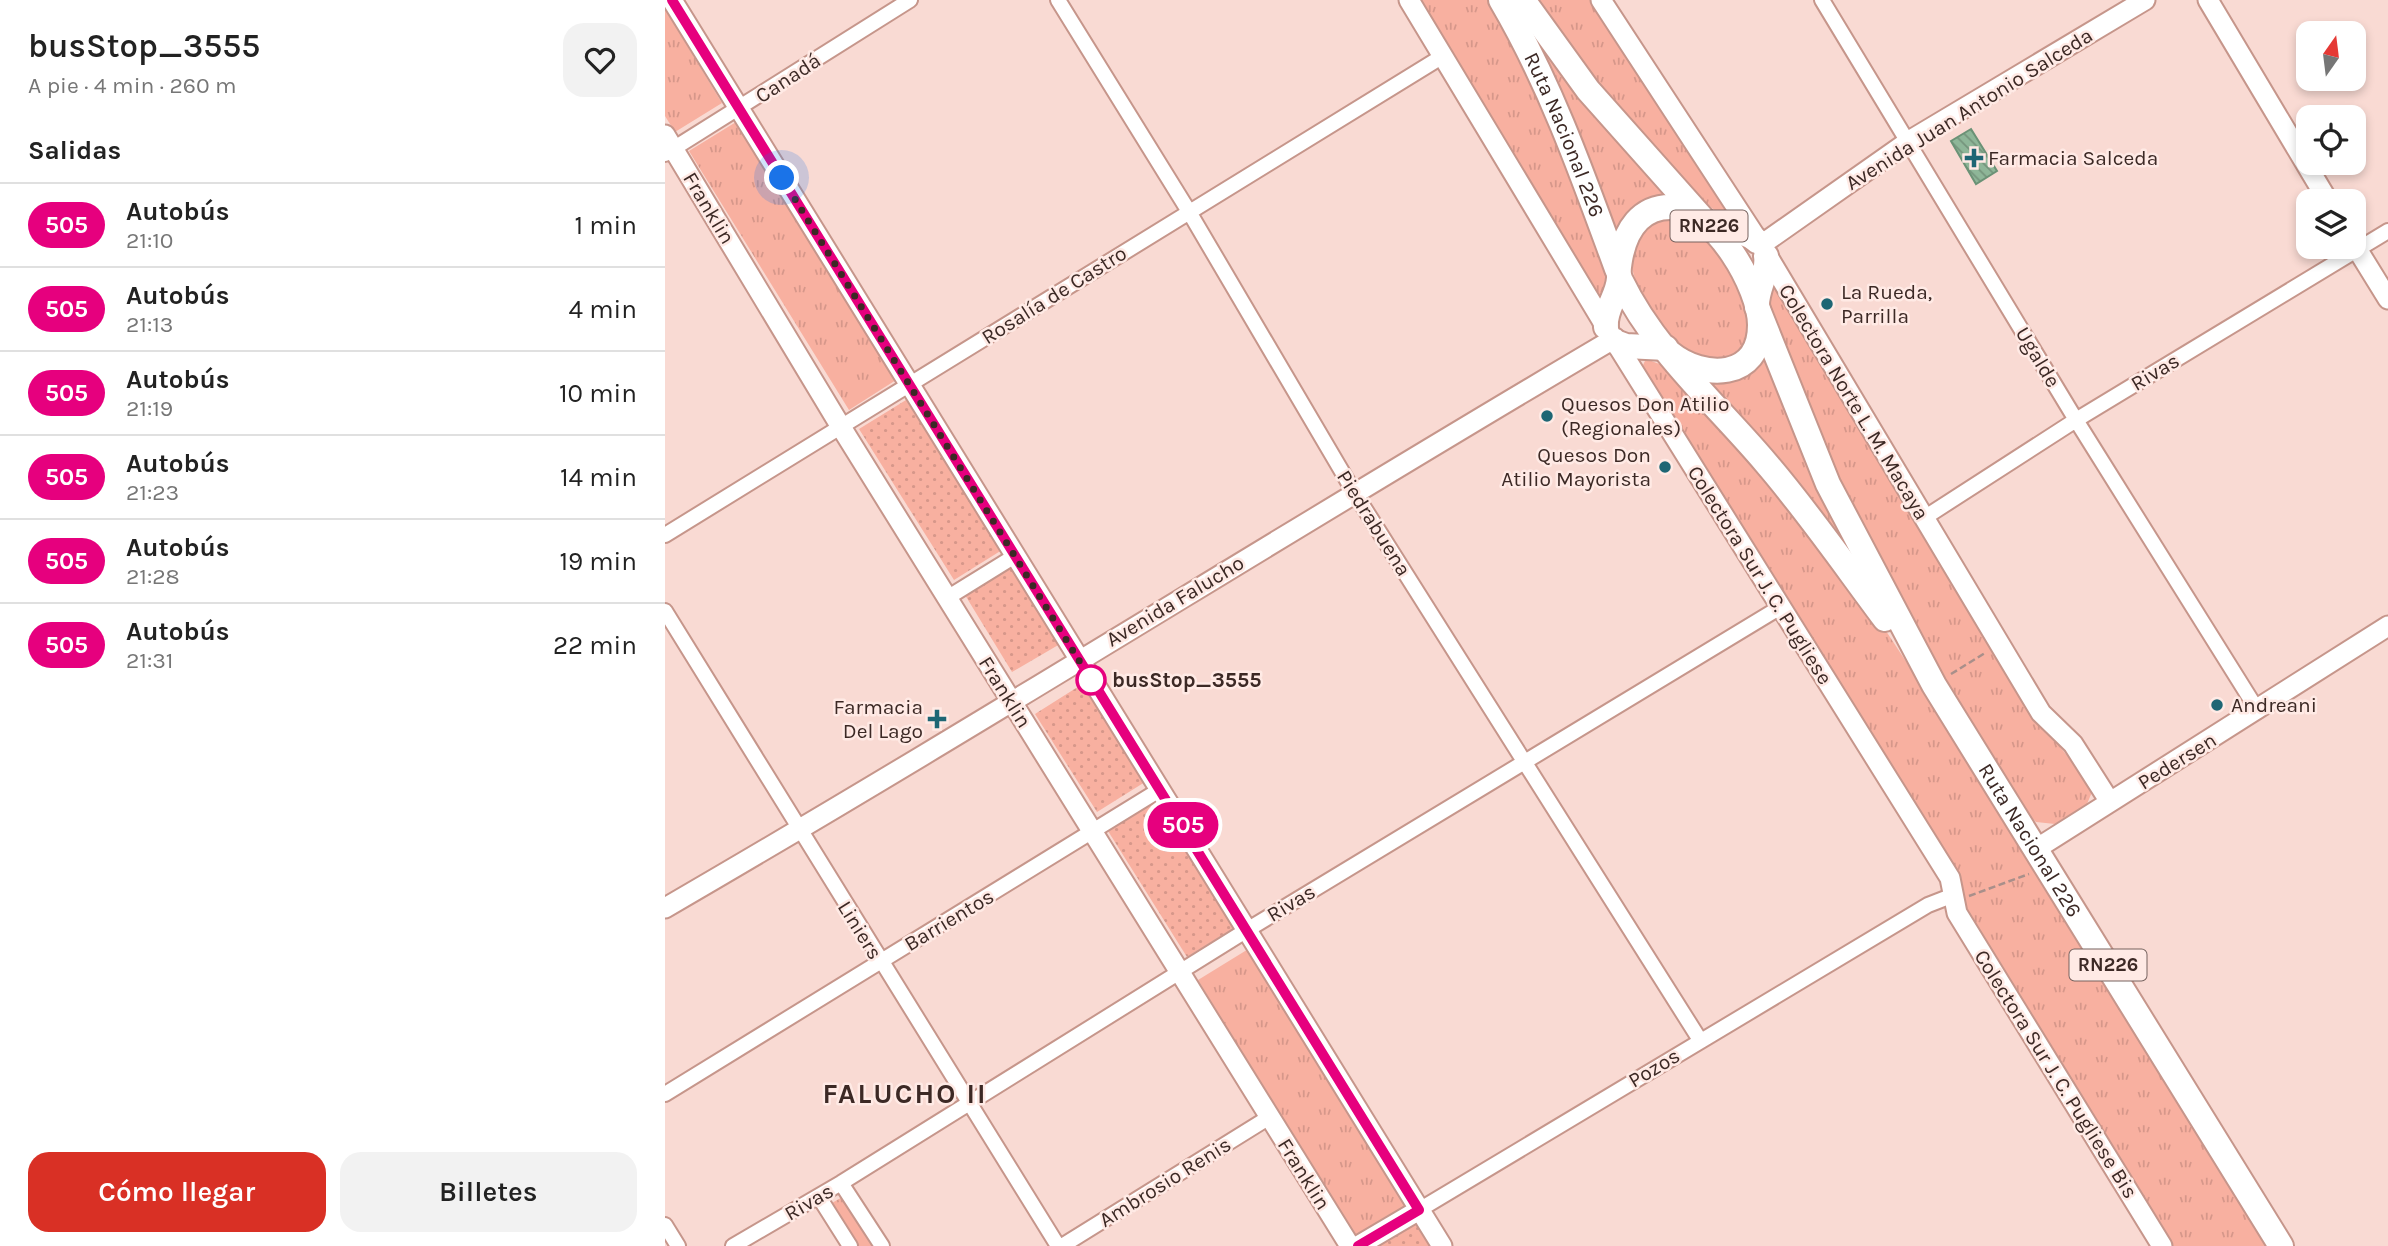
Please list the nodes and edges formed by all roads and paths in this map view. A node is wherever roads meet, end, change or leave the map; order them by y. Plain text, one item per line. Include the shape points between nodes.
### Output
1 (672, 0) edge
2 (910, 0) edge
3 (1058, 0) edge
4 (1409, 0) edge
5 (1501, 0) edge
6 (1523, 0) edge
7 (1601, 0) edge
8 (1822, 0) edge
9 (2145, 0) edge
10 (2208, 0) edge
11 (1443, 55) junction
12 (739, 109) junction
13 (1909, 141) junction
14 (668, 146) edge
15 (2321, 189) edge
16 (1188, 210) junction
17 (1703, 219) junction
18 (2388, 231) edge
19 (2366, 242) edge
20 (1761, 247) junction
21 (2337, 259) edge
22 (2363, 259) edge
23 (1619, 275) junction
24 (2388, 299) edge
25 (1758, 310) junction
26 (1613, 336) junction
27 (1668, 350) junction
28 (909, 386) junction
29 (2076, 420) junction
30 (841, 427) junction
31 (1354, 492) junction
32 (1924, 518) junction
33 (665, 535) edge
34 (1015, 556) junction
35 (947, 598) junction
36 (1779, 608) junction
37 (665, 611) edge
38 (2388, 626) edge
39 (2001, 643) junction
40 (1078, 660) junction
41 (1934, 685) junction
42 (1011, 701) junction
43 (2258, 711) junction
44 (1525, 761) junction
45 (1161, 789) junction
46 (2109, 802) junction
47 (799, 831) junction
48 (1092, 833) junction
49 (2043, 859) junction
50 (1954, 901) junction
51 (665, 908) edge
52 (1247, 930) junction
53 (880, 962) junction
54 (1179, 973) junction
55 (1700, 1040) junction
56 (665, 1094) edge
57 (971, 1102) junction
58 (1268, 1118) junction
59 (841, 1183) junction
60 (819, 1197) junction
61 (1419, 1210) junction
62 (665, 1225) edge
63 (678, 1246) edge
64 (733, 1246) edge
65 (851, 1246) edge
66 (882, 1246) edge
67 (1060, 1246) edge
68 (1350, 1246) edge
69 (1358, 1246) edge
70 (1442, 1246) edge
71 (2162, 1246) edge
72 (2281, 1246) edge

1 - 12 main road
2 - 12 street, Canadá
3 - 16 street, Piedrabuena
4 - 11 main road, Colectora Sur J. C. Pugliese
5 - 23 highway, Ruta Nacional 226 / RN226 via 1558,113
6 - 17 highway, Ruta Nacional 226 / RN226 via 1588,90
7 - 20 main road, Colectora Norte L. M. Macaya
8 - 13 street, Ugalde
9 - 13 main road, Avenida Juan Antonio Salceda
10 - 15 main road
11 - 16 street, Rosalía de Castro
11 - 26 main road, Colectora Sur J. C. Pugliese
12 - 14 street, Canadá
12 - 28 main road
13 - 20 main road, Avenida Juan Antonio Salceda
13 - 29 street, Ugalde
14 - 30 main road, Franklin
16 - 28 street, Rosalía de Castro
16 - 31 street, Piedrabuena
17 - 20 highway via 1718,228 1747,233
17 - 23 highway, Ruta Nacional 226 / RN226 via 1674,207 1646,213 1626,234
17 - 25 highway, Ruta Nacional 226 / RN226 via 1731,252
18 - 19 street, Rivas
20 - 25 highway via 1766,272 1758,289
20 - 32 main road, Colectora Norte L. M. Macaya
21 - 29 street, Rivas
22 - 24 main road
23 - 26 highway via 1617,298 1606,315
23 - 27 highway, Ruta Nacional 226 / RN226 via 1644,321
25 - 27 highway, Ruta Nacional 226 / RN226 via 1757,341 1737,366 1722,372 1705,371 1685,364
25 - 41 highway, Ruta Nacional 226 / RN226 via 1828,484
26 - 27 highway via 1626,346
26 - 31 main road, Avenida Falucho
26 - 36 main road, Colectora Sur J. C. Pugliese
27 - 41 highway, Ruta Nacional 226 / RN226 via 1826,536
28 - 30 street, Rosalía de Castro
28 - 34 main road
29 - 32 street, Rivas
29 - 43 street, Ugalde
30 - 33 street, Rosalía de Castro
30 - 35 main road, Franklin
31 - 40 main road, Avenida Falucho
31 - 44 street, Piedrabuena
32 - 39 main road, Colectora Norte L. M. Macaya
34 - 35 street
34 - 40 main road
35 - 42 main road, Franklin
36 - 44 street, Rivas
36 - 50 main road, Colectora Sur J. C. Pugliese via 1949,878
37 - 47 street, Liniers
38 - 43 main road, Pedersen
39 - 41 path
39 - 46 main road, Colectora Norte L. M. Macaya via 2041,713 2073,744
40 - 42 main road, Avenida Falucho
40 - 45 main road
41 - 49 highway, Ruta Nacional 226 / RN226
42 - 47 main road, Avenida Falucho
42 - 48 main road, Franklin
43 - 46 main road, Pedersen
44 - 52 street, Rivas
44 - 55 street, Piedrabuena
45 - 48 street, Barrientos
45 - 52 main road
46 - 49 main road, Pedersen
47 - 51 main road, Avenida Falucho
47 - 53 street, Liniers
48 - 53 street, Barrientos
48 - 54 main road, Franklin
49 - 50 path
49 - 72 highway, Ruta Nacional 226 / RN226
50 - 55 street, Pozos via 1946,898 1929,905
50 - 71 main road, Colectora Sur J. C. Pugliese Bis via 1957,913
52 - 54 street, Rivas
52 - 61 main road
53 - 56 street, Barrientos
53 - 57 street, Liniers
54 - 57 street, Rivas
54 - 58 main road, Franklin
55 - 61 street, Pozos
57 - 59 street, Rivas
57 - 67 street, Liniers
58 - 67 street, Ambrosio Renis
58 - 68 main road, Franklin
59 - 60 street, Rivas
59 - 66 street
60 - 64 street, Rivas
60 - 65 street
61 - 69 main road, Pozos
61 - 70 main road
62 - 63 street

